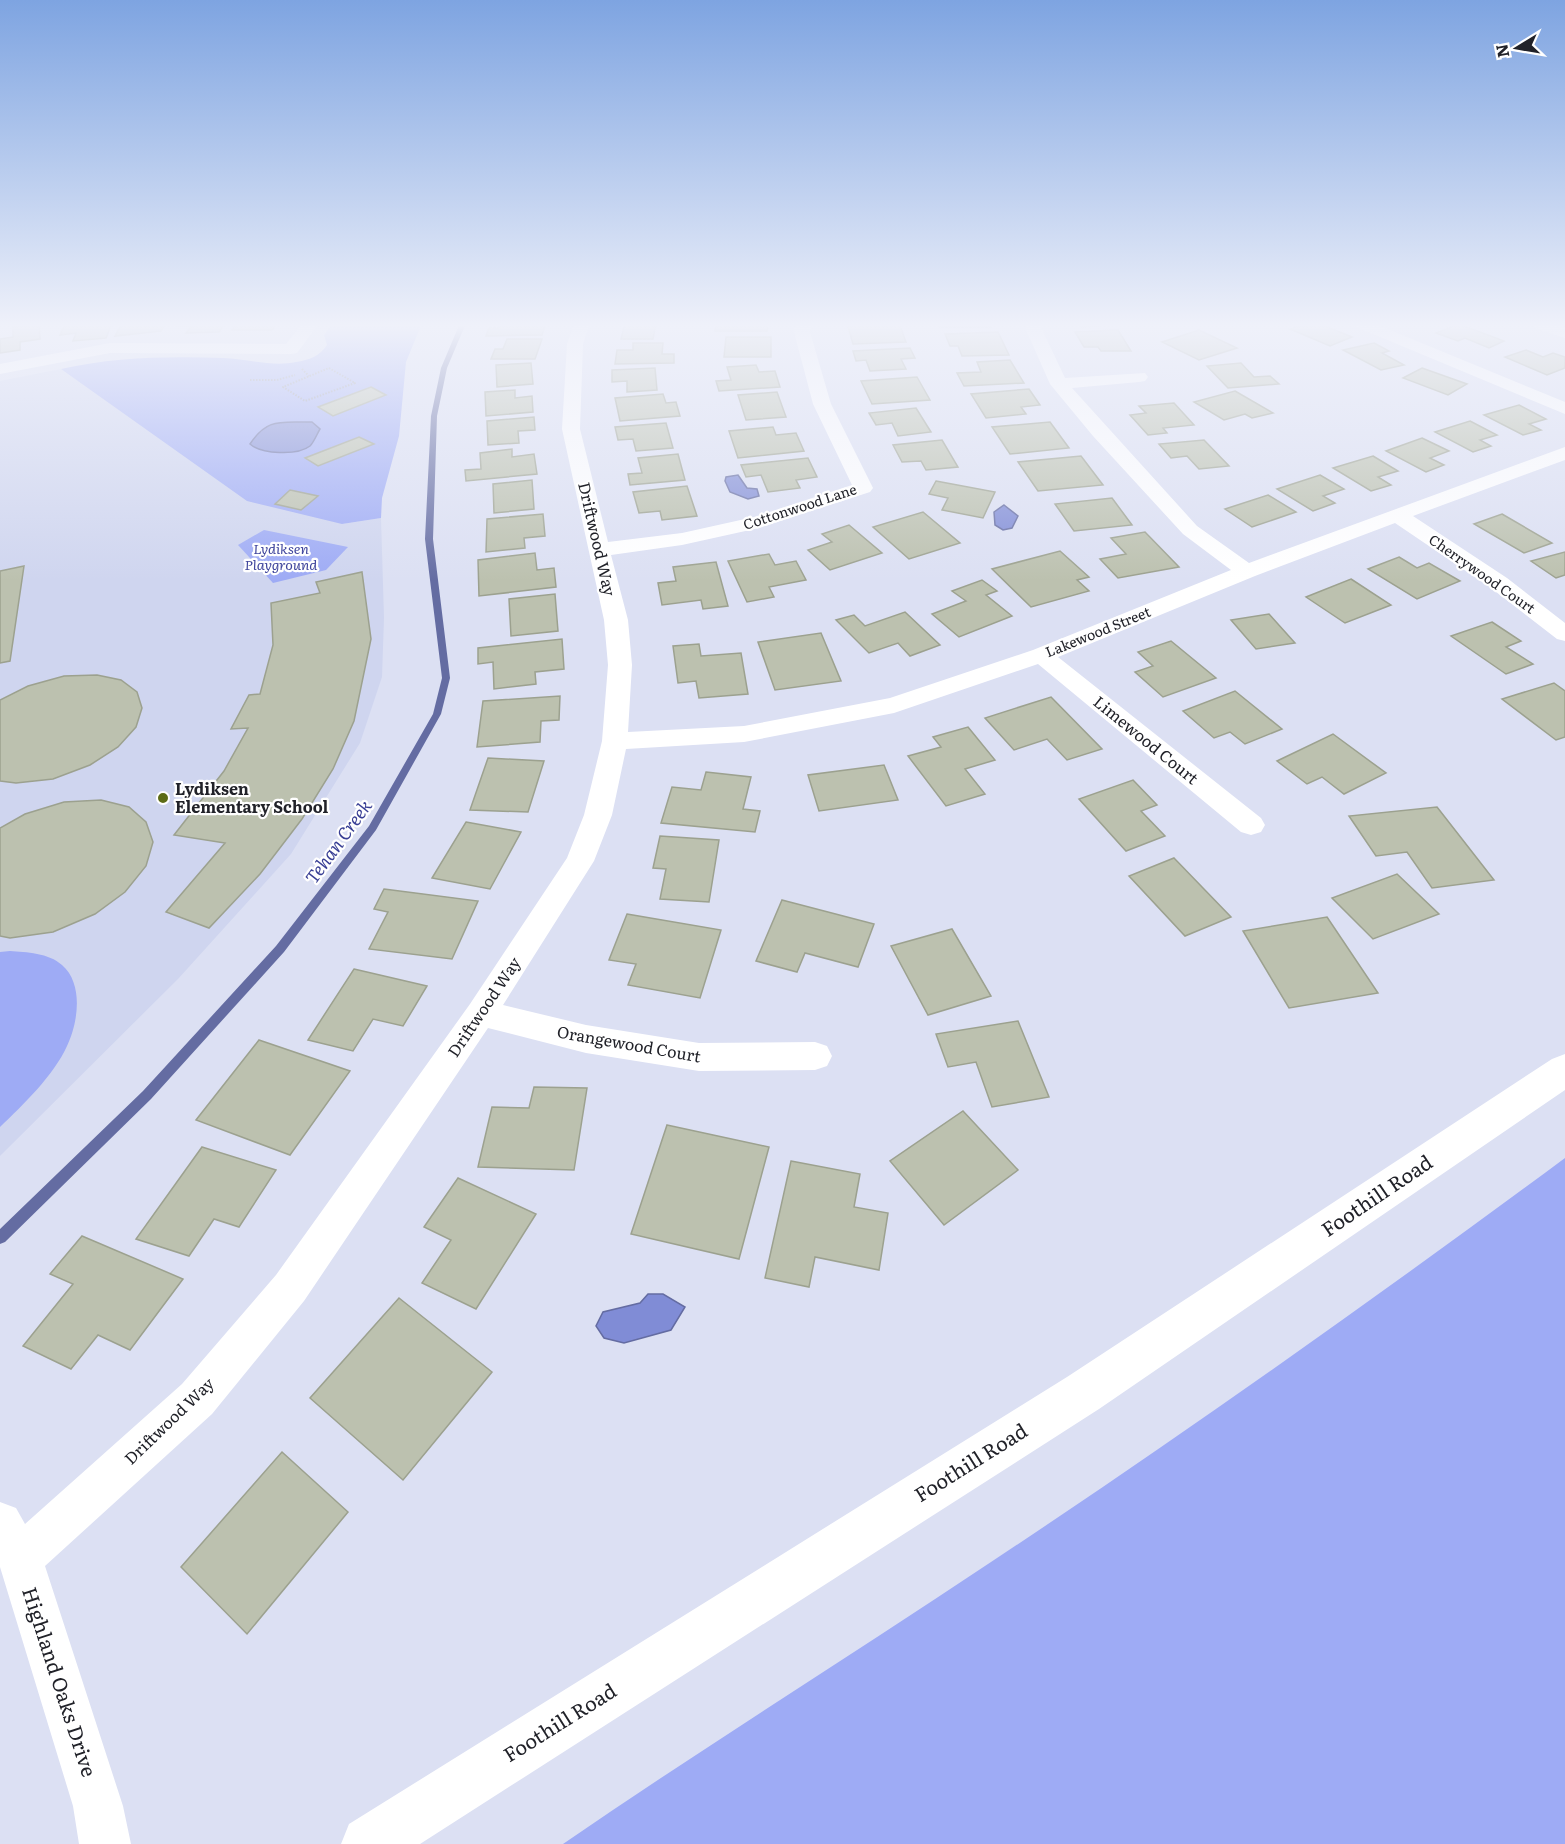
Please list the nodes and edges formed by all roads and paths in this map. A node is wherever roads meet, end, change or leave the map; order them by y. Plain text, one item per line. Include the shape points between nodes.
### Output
1 (572, 409) edge
2 (824, 409) edge
3 (1080, 409) edge
4 (1565, 453) edge
5 (1397, 515) junction
6 (600, 550) junction
7 (1247, 571) junction
8 (1565, 634) edge
9 (1041, 655) junction
10 (615, 741) junction
11 (1251, 825) dead end
12 (481, 1013) junction
13 (815, 1056) dead end
14 (1565, 1070) edge
15 (10, 1541) edge
16 (105, 1844) edge
17 (369, 1844) edge

1 - 6 street, Driftwood Way via 571,429
2 - 6 street, Cottonwood Lane via 863,488 759,522 682,539
3 - 7 street via 1190,530
4 - 5 street, Lakewood Street
5 - 7 street, Lakewood Street
5 - 8 street, Cherrywood Court via 1499,583
6 - 10 street, Driftwood Way via 616,620 620,665
7 - 9 street, Lakewood Street
9 - 10 street, Lakewood Street via 894,705 744,734
9 - 11 street, Limewood Court
10 - 12 street, Driftwood Way via 598,815 580,861
12 - 13 street, Orangewood Court via 586,1039 699,1057
12 - 15 street, Driftwood Way via 290,1288 197,1399
14 - 17 main road, Foothill Road via 1083,1393
15 - 16 street, Highland Oaks Drive via 98,1806

